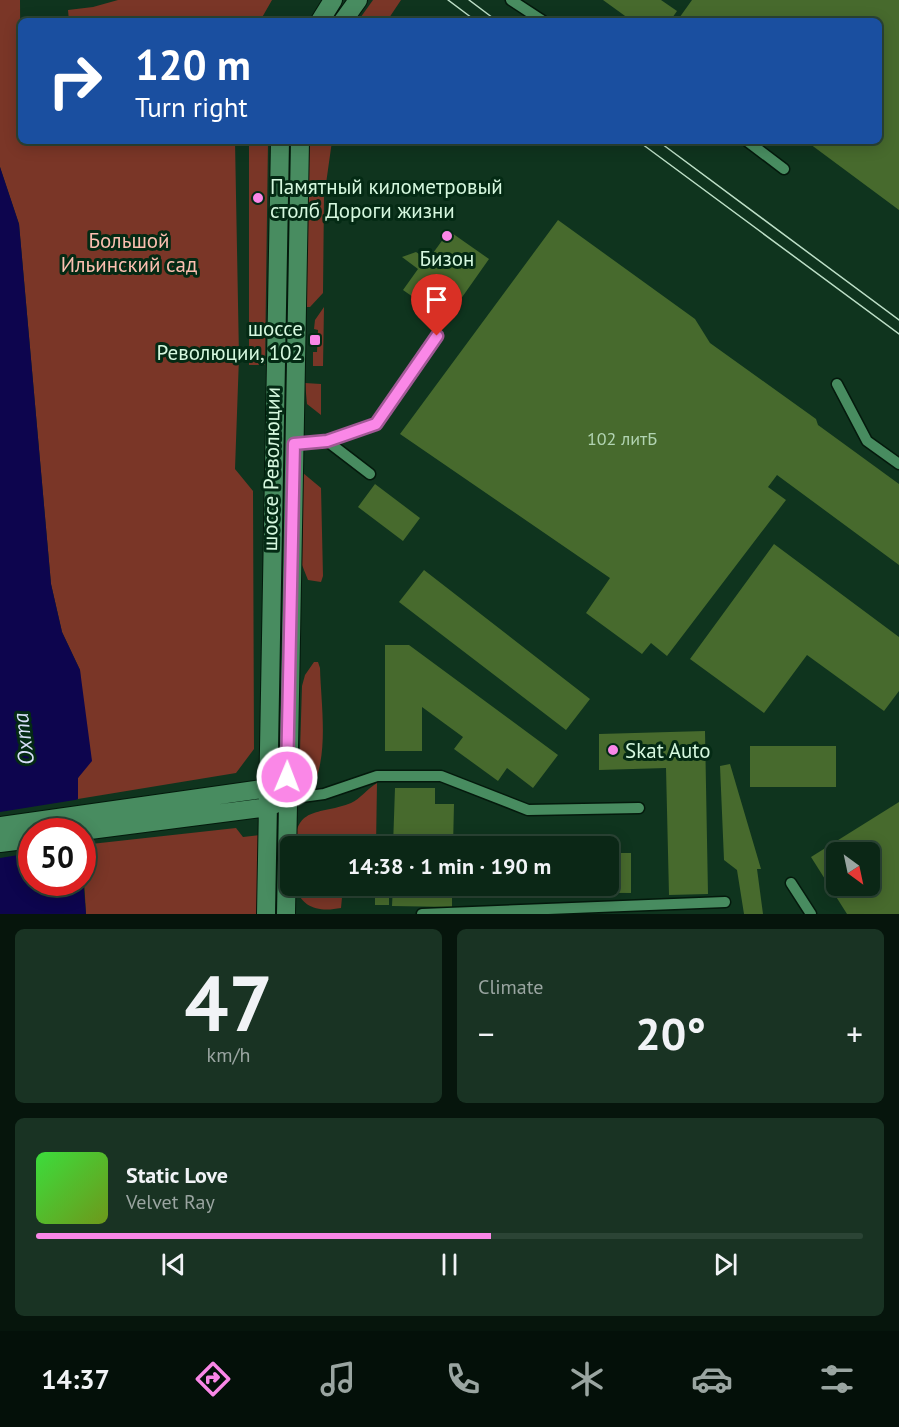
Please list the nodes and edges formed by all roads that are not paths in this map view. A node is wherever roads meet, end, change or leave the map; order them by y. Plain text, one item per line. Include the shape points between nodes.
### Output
1 (333, 0) edge
2 (358, 0) edge
3 (511, 0) edge
4 (322, 18) edge
5 (345, 18) edge
6 (538, 18) edge
7 (280, 144) edge
8 (300, 144) edge
9 (751, 144) edge
10 (784, 169) dead end
11 (437, 336) dead end
12 (837, 384) dead end
13 (327, 441) junction
14 (294, 444) junction
15 (275, 445) junction
16 (899, 464) edge
17 (370, 474) dead end
18 (269, 788) junction
19 (287, 799) junction
20 (269, 807) junction
21 (639, 808) dead end
22 (96, 822) edge
23 (96, 823) edge
24 (0, 826) edge
25 (18, 826) edge
26 (18, 841) edge
27 (0, 843) edge
28 (791, 883) dead end
29 (725, 902) dead end
30 (476, 913) edge
31 (266, 914) edge
32 (286, 914) edge
33 (422, 914) edge
34 (810, 914) edge

1 - 4 main road
2 - 5 main road
3 - 6 lane
7 - 15 main road, шоссе Революции
8 - 14 main road, шоссе Революции
9 - 10 lane
11 - 13 lane via 376,424
12 - 16 lane via 867,441
13 - 14 lane
13 - 17 lane
14 - 15 lane
14 - 19 main road, шоссе Революции
15 - 18 main road, шоссе Революции
18 - 19 main road
18 - 20 main road, шоссе Революции
18 - 22 main road
19 - 20 main road
19 - 21 lane via 324,794 377,776 441,776 528,810
19 - 32 main road, шоссе Революции
20 - 23 main road
20 - 31 main road, шоссе Революции
24 - 25 main road
26 - 27 main road
28 - 34 lane
29 - 30 lane
30 - 33 lane

